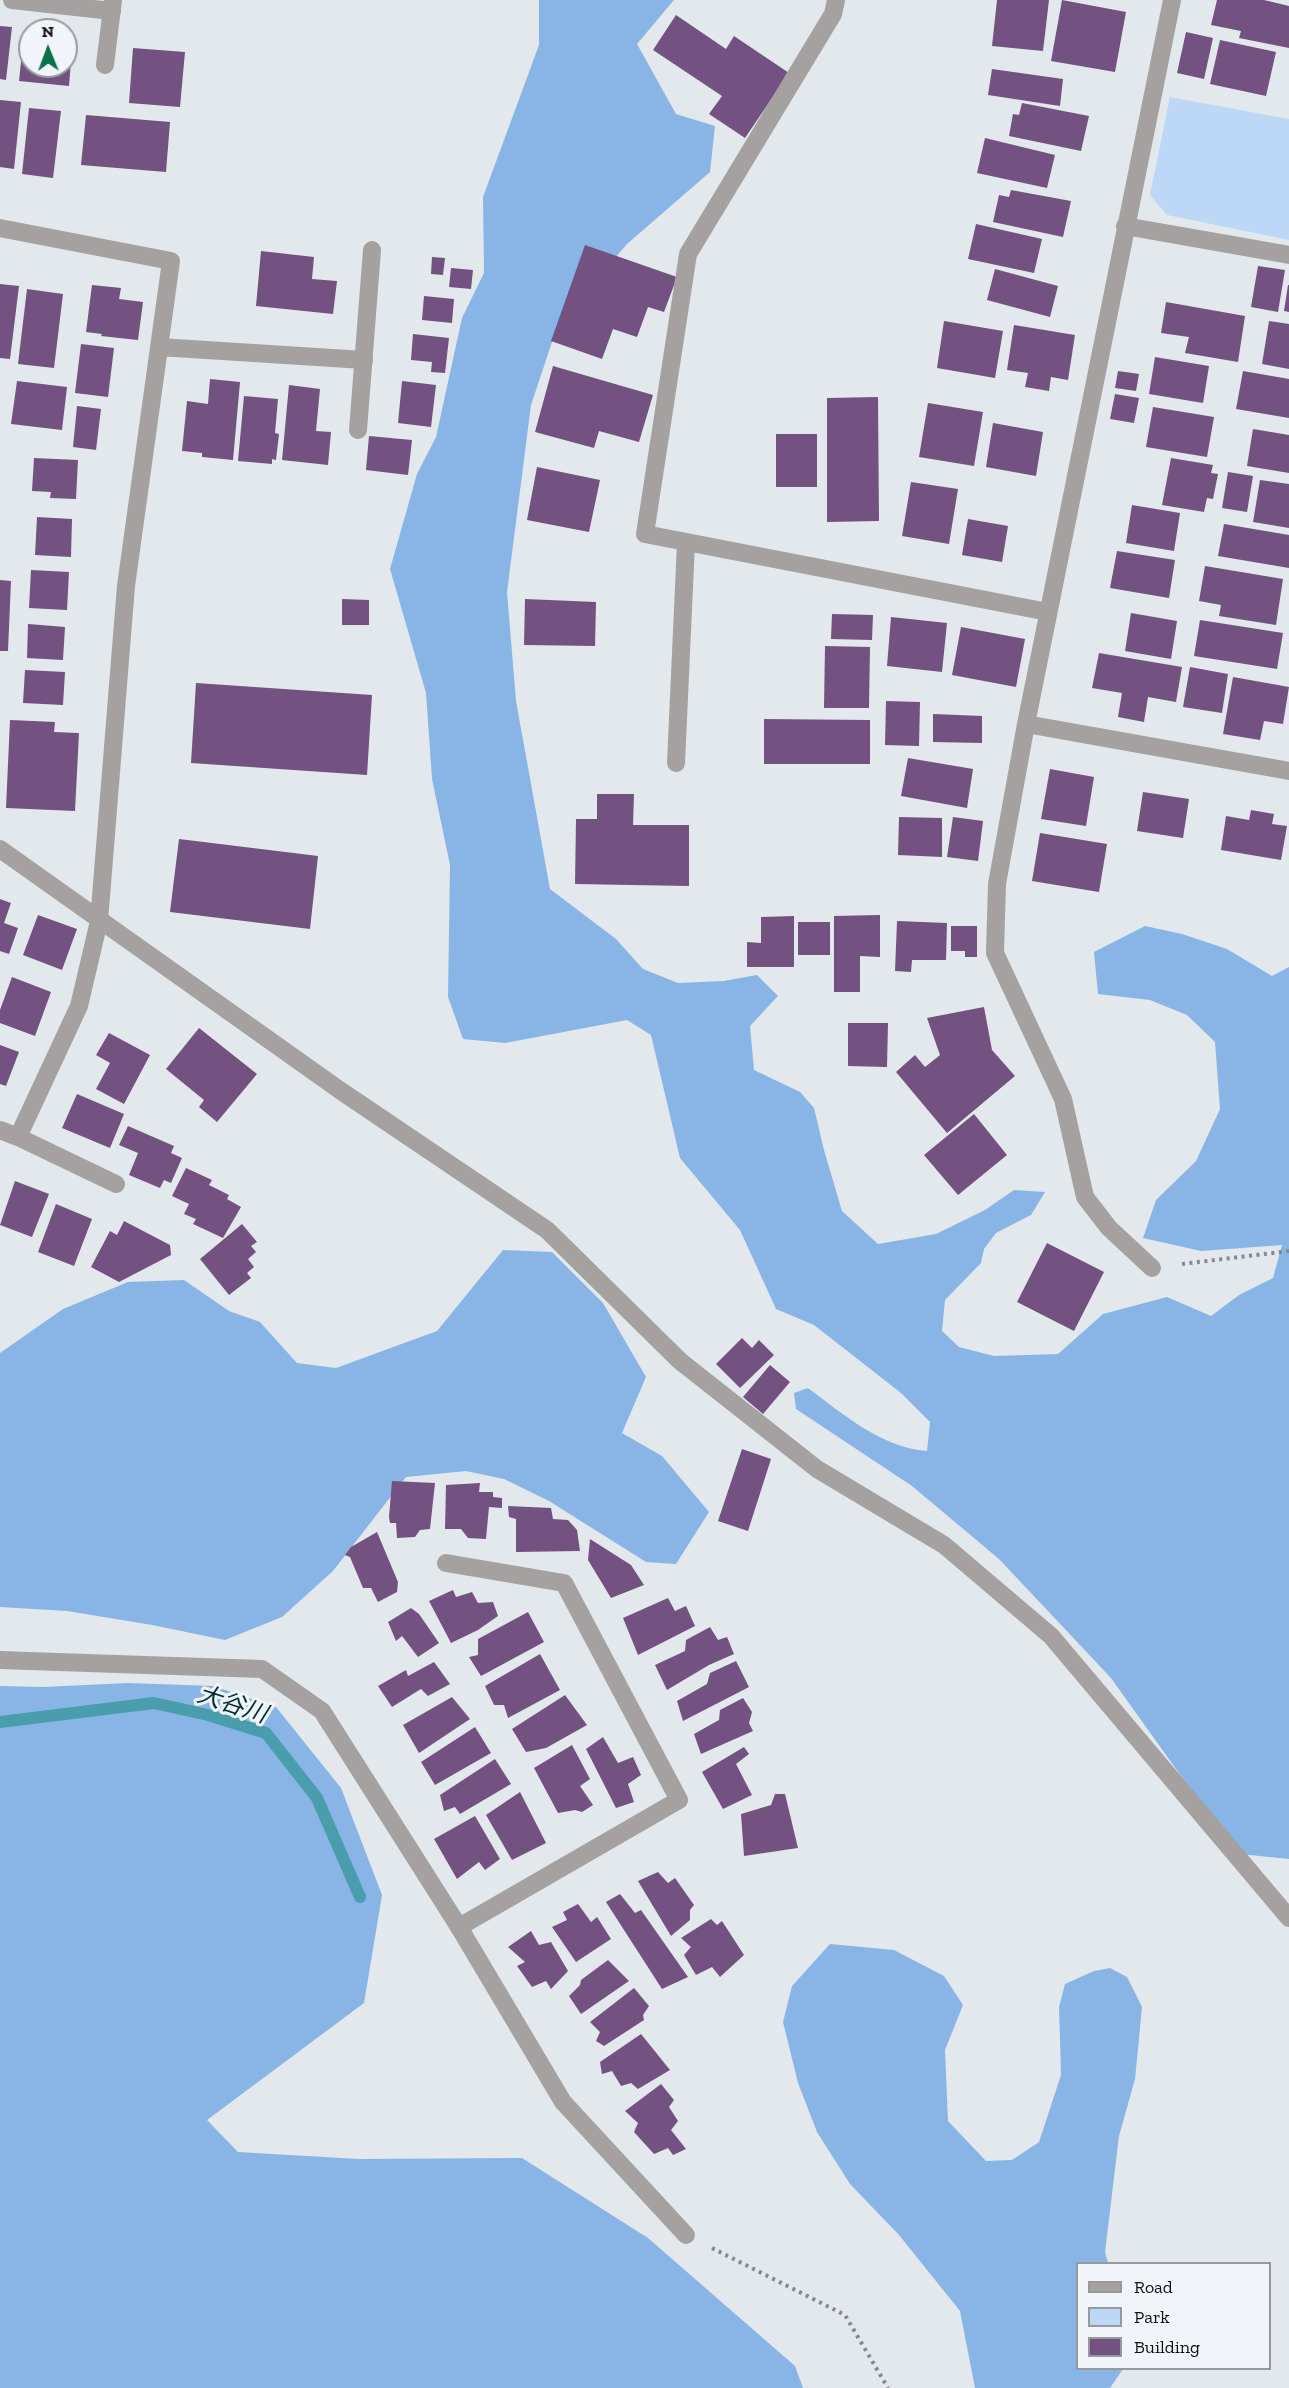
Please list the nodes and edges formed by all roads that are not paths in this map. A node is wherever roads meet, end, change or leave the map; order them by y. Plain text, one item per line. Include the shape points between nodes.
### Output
1 (12, 0) edge
2 (836, 0) edge
3 (1172, 0) edge
4 (113, 6) edge
5 (105, 65) dead end
6 (1125, 226) junction
7 (0, 228) edge
8 (372, 250) dead end
9 (1289, 255) edge
10 (159, 347) junction
11 (364, 360) junction
12 (358, 430) dead end
13 (686, 543) junction
14 (1048, 612) junction
15 (1026, 724) junction
16 (676, 763) dead end
17 (1289, 771) edge
18 (0, 849) edge
19 (99, 921) junction
20 (0, 1130) edge
21 (18, 1137) junction
22 (116, 1184) dead end
23 (1152, 1268) road end
24 (446, 1563) dead end
25 (0, 1660) edge
26 (1289, 1918) edge
27 (459, 1927) junction
28 (686, 2235) road end

1 - 4 street
2 - 13 street via 833,14 688,254 645,534
3 - 6 street
4 - 5 street
6 - 9 street
6 - 14 street
7 - 10 street via 171,261
8 - 11 street
10 - 11 street
10 - 19 street via 126,586
11 - 12 street
13 - 14 street
13 - 16 street
14 - 15 street
15 - 17 street
15 - 23 street via 997,884 995,953 1063,1099 1085,1197 1109,1228
18 - 19 street
19 - 21 street via 79,1006
19 - 26 street via 548,1230 680,1361 817,1469 953,1552 1051,1636
20 - 21 street
21 - 22 street
24 - 27 street via 564,1584 679,1800
25 - 27 street via 262,1670 322,1711
27 - 28 street via 563,2102

